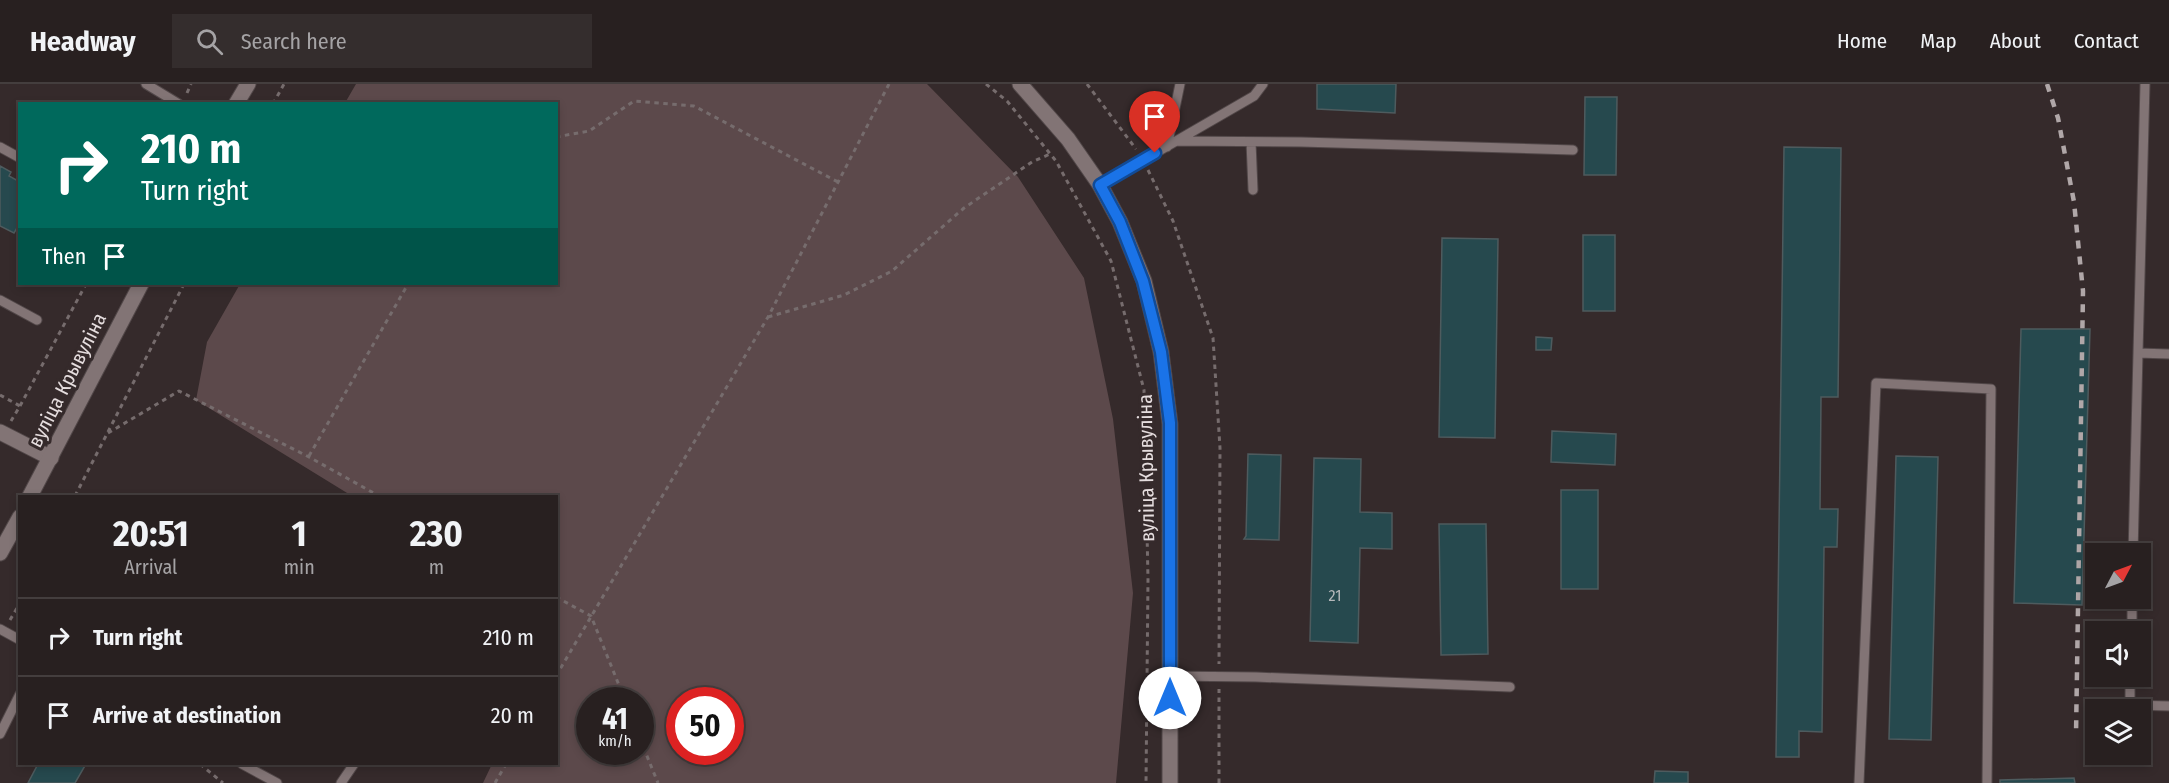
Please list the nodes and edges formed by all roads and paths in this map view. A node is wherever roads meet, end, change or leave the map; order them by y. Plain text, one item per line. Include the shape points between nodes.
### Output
1 (146, 84) edge
2 (248, 84) edge
3 (284, 84) edge
4 (889, 84) edge
5 (986, 84) edge
6 (1020, 84) edge
7 (1087, 84) edge
8 (1180, 84) edge
9 (1263, 84) edge
10 (2145, 84) edge
11 (176, 102) edge
12 (237, 102) edge
13 (274, 102) edge
14 (558, 137) edge
15 (1176, 141) junction
16 (1251, 142) junction
17 (0, 147) edge
18 (1167, 147) junction
19 (1573, 150) dead end
20 (1050, 154) junction
21 (18, 157) edge
22 (1143, 160) junction
23 (838, 182) junction
24 (1100, 185) junction
25 (1253, 190) dead end
26 (85, 285) edge
27 (140, 285) edge
28 (183, 285) edge
29 (407, 285) edge
30 (0, 300) edge
31 (768, 317) junction
32 (38, 320) dead end
33 (2138, 353) junction
34 (2169, 354) edge
35 (0, 395) edge
36 (20, 406) junction
37 (2, 433) edge
38 (108, 433) junction
39 (309, 457) junction
40 (51, 458) junction
41 (31, 495) edge
42 (76, 495) edge
43 (378, 495) edge
44 (18, 521) edge
45 (2133, 543) edge
46 (0, 554) edge
47 (558, 598) edge
48 (591, 616) junction
49 (0, 629) edge
50 (18, 639) edge
51 (558, 673) edge
52 (1170, 676) junction
53 (1219, 678) junction
54 (620, 687) edge
55 (1510, 687) dead end
56 (2130, 687) edge
57 (18, 698) edge
58 (2169, 706) edge
59 (0, 734) edge
60 (201, 765) edge
61 (244, 765) edge
62 (353, 765) edge
63 (505, 765) edge
64 (651, 765) edge
65 (223, 783) edge
66 (277, 783) edge
67 (341, 783) edge
68 (495, 783) edge
69 (658, 783) edge
70 (1146, 783) edge
71 (1170, 783) edge
72 (1219, 783) edge
73 (1859, 783) edge
74 (1988, 783) edge

1 - 11 lane
2 - 12 main road
3 - 13 path
4 - 23 path
5 - 20 path via 1007,101
6 - 24 main road, вуліца Крывуліна via 1068,139
7 - 22 path
8 - 18 lane
9 - 15 lane via 1254,96
10 - 33 lane
14 - 23 path via 590,131 634,101 694,106
15 - 16 lane
15 - 18 lane
16 - 19 lane
16 - 25 lane
17 - 21 lane
18 - 22 lane
20 - 31 path via 964,208 892,271 844,295
20 - 70 path via 1111,261 1144,390 1148,579
22 - 24 lane
22 - 53 path via 1173,221 1213,338 1220,448
23 - 31 path
24 - 52 main road, вуліца Крывуліна via 1120,222 1143,281 1161,352 1170,423
26 - 36 path
27 - 40 main road, вуліца Крывуліна
28 - 38 path
29 - 39 path
30 - 32 lane
31 - 48 path
33 - 34 lane
33 - 45 lane
35 - 36 path
36 - 37 path
37 - 40 main road
38 - 39 path via 179,392
38 - 42 path
39 - 43 path
40 - 41 main road, вуліца Крывуліна
44 - 46 main road
47 - 48 path
48 - 51 path
48 - 54 path
49 - 50 lane
52 - 53 lane
52 - 71 main road, вуліца Крывуліна
53 - 55 lane
53 - 72 path
56 - 58 lane via 2130,705
57 - 59 lane
60 - 65 path
61 - 66 lane
62 - 67 lane
63 - 68 path
64 - 69 path
73 - 74 lane via 1876,383 1991,389

